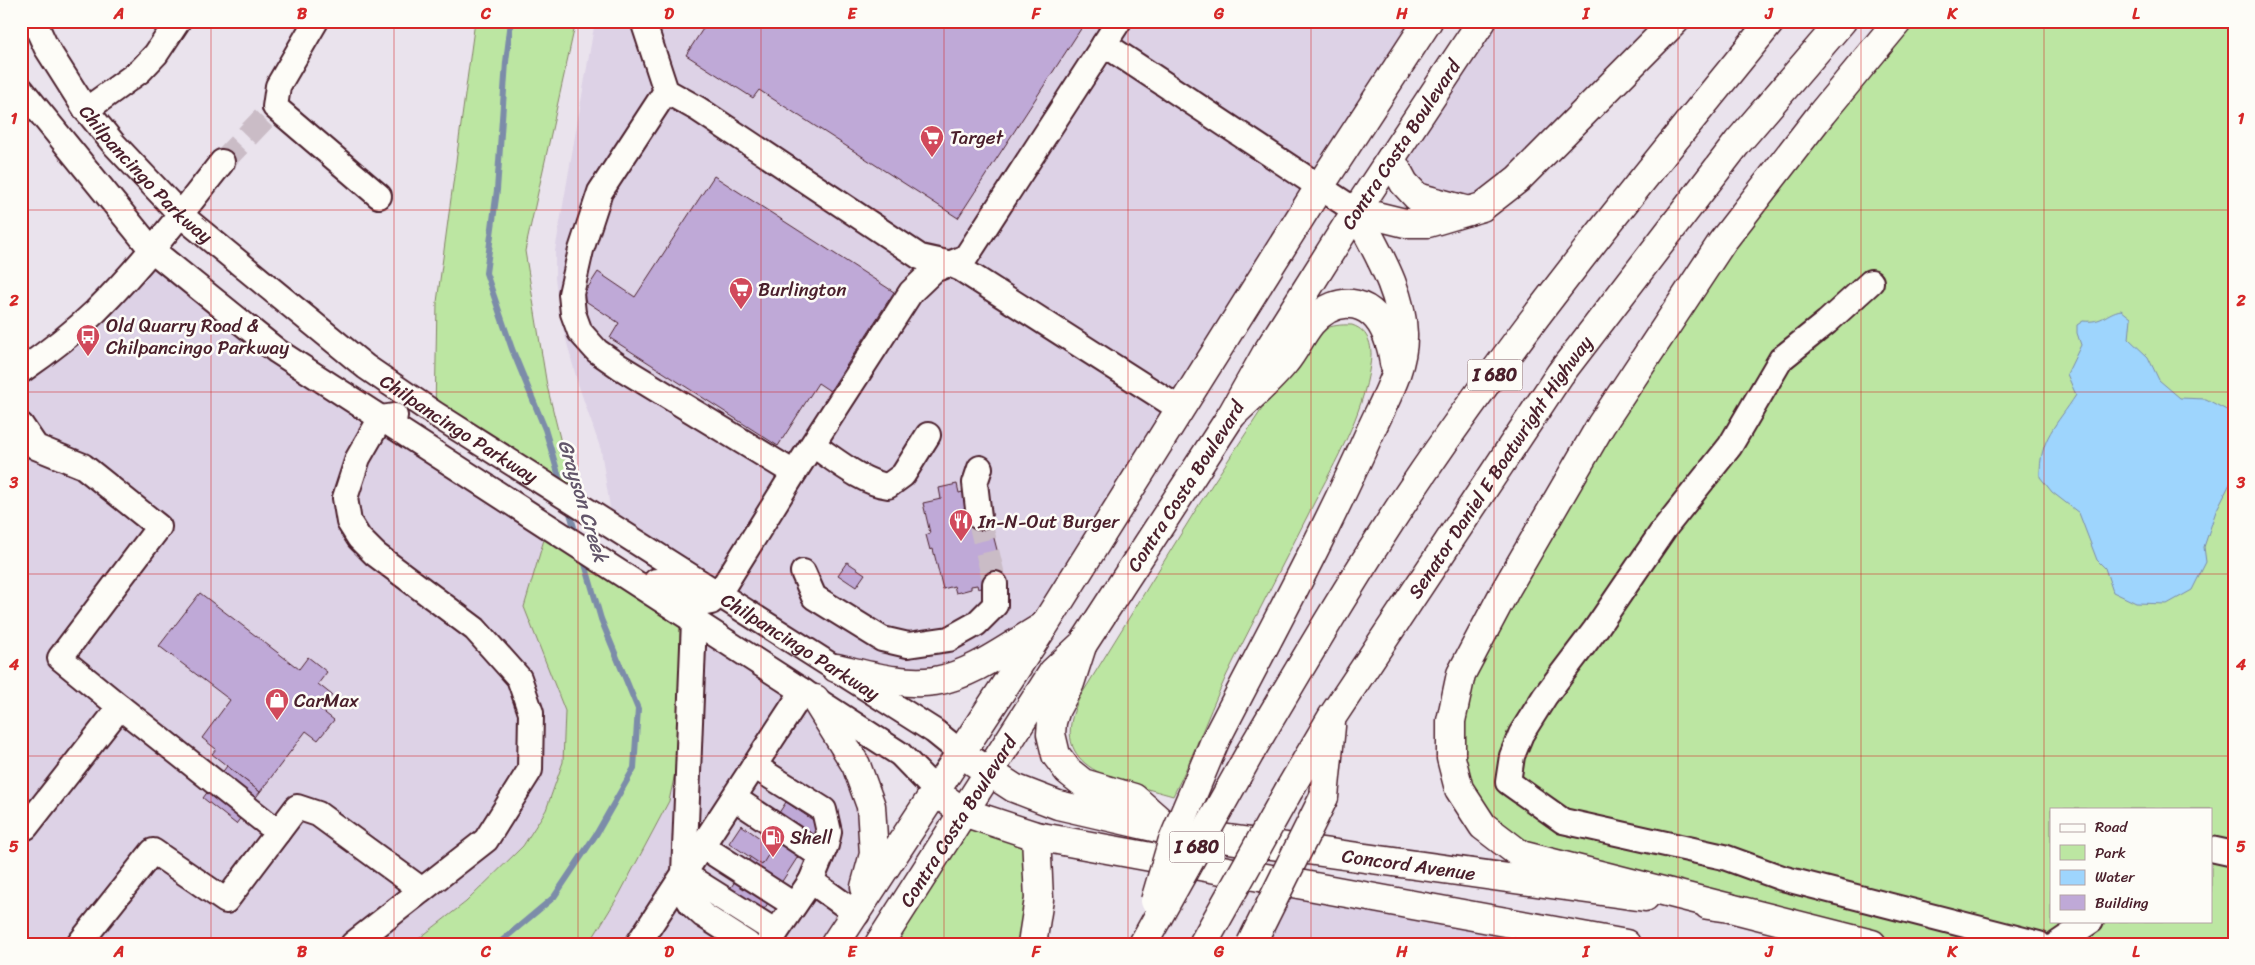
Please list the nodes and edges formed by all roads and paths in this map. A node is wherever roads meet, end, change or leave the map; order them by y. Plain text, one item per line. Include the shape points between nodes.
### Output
1 (34, 21) edge
2 (178, 21) edge
3 (316, 21) edge
4 (643, 21) edge
5 (1119, 21) edge
6 (1428, 21) edge
7 (1482, 21) edge
8 (1675, 21) edge
9 (1771, 21) edge
10 (1842, 21) edge
11 (1898, 21) edge
12 (1104, 44) junction
13 (666, 91) junction
14 (22, 92) edge
15 (86, 110) junction
16 (1391, 159) junction
17 (222, 162) tunnel mouth
18 (1320, 186) junction
19 (379, 196) dead end
20 (1356, 211) junction
21 (1471, 211) junction
22 (182, 216) junction
23 (152, 250) junction
24 (947, 263) junction
25 (1871, 282) dead end
26 (21, 371) edge
27 (1396, 374) junction
28 (1180, 409) junction
29 (1231, 416) junction
30 (380, 418) junction
31 (21, 425) edge
32 (928, 435) dead end
33 (813, 445) junction
34 (980, 468) dead end
35 (794, 473) junction
36 (531, 474) junction
37 (979, 517) tunnel mouth
38 (612, 567) junction
39 (803, 572) dead end
40 (995, 584) tunnel mouth
41 (718, 595) junction
42 (687, 616) junction
43 (1044, 626) junction
44 (1083, 644) junction
45 (836, 668) junction
46 (809, 695) junction
47 (120, 707) junction
48 (1332, 718) junction
49 (960, 752) junction
50 (754, 766) junction
51 (989, 773) junction
52 (936, 790) junction
53 (734, 798) junction
54 (963, 812) junction
55 (26, 827) dead end
56 (1172, 831) junction
57 (278, 832) junction
58 (1036, 836) junction
59 (702, 846) junction
60 (2212, 849) edge
61 (2234, 854) edge
62 (821, 856) junction
63 (684, 874) junction
64 (810, 881) junction
65 (422, 890) junction
66 (794, 905) junction
67 (1730, 908) junction
68 (857, 914) junction
69 (2090, 922) edge
70 (772, 938) edge
71 (79, 944) edge
72 (353, 944) edge
73 (638, 944) edge
74 (748, 944) edge
75 (835, 944) edge
76 (879, 944) edge
77 (1032, 944) edge
78 (1143, 944) edge
79 (1202, 944) edge
80 (1251, 944) edge
81 (1626, 944) edge
82 (1872, 944) edge
83 (2039, 944) edge
84 (2057, 944) edge

1 - 15 street, Chilpancingo Parkway via 46,47
2 - 15 street via 140,71
3 - 19 street via 278,86 275,106
4 - 13 street
5 - 12 street
6 - 18 main road, Contra Costa Boulevard
7 - 16 main road, Contra Costa Boulevard
8 - 21 main road via 1518,179 1490,202
9 - 78 main road, I 680, bridge via 1672,142 1424,471 1330,616
10 - 48 main road, Senator Daniel E Boatwright Highway / I 680 via 1738,142 1560,374
11 - 67 main road via 1722,242 1601,424 1506,588 1461,674 1451,720 1452,758 1459,789 1483,826 1521,855
12 - 18 street
12 - 24 street via 966,256
13 - 24 street via 920,256
13 - 35 street via 600,192 581,250 572,294 573,313 580,332 605,356
14 - 23 street, Chilpancingo Parkway
15 - 22 street, Chilpancingo Parkway
16 - 20 main road, Contra Costa Boulevard
16 - 21 main road via 1404,183 1417,197
17 - 22 street
18 - 20 street
18 - 28 main road, Contra Costa Boulevard
20 - 21 main road via 1404,223 1428,223
20 - 27 main road via 1392,284 1400,309 1402,353
20 - 29 main road, Contra Costa Boulevard
22 - 23 street
22 - 36 street, Chilpancingo Parkway via 366,367
23 - 26 street via 96,312
23 - 30 street, Chilpancingo Parkway via 277,351
24 - 28 street
24 - 33 street via 934,270 911,292
25 - 83 street via 1781,359 1730,446 1664,529 1545,696 1521,734 1512,756 1508,782 1562,821 1724,857 1782,878
27 - 29 main road via 1390,341 1371,312 1353,303 1335,305 1310,324 1285,362
27 - 78 main road, bridge via 1355,466 1215,741 1172,843
28 - 43 main road, Contra Costa Boulevard
29 - 44 main road, Contra Costa Boulevard
30 - 36 street via 390,415 415,424 484,468 511,476
30 - 38 street, Chilpancingo Parkway
30 - 65 street via 358,458 345,498 350,522 359,538 375,554 475,629 519,678 531,713 530,770 507,810 486,840
31 - 47 street via 36,447 83,466 158,527 60,658
32 - 33 street via 903,475 888,486 866,479
33 - 35 street
34 - 37 street via 976,483
35 - 41 street
36 - 41 street, Chilpancingo Parkway
38 - 41 street via 638,573 700,604 712,602
38 - 42 street, Chilpancingo Parkway
39 - 40 street via 814,597 882,639 908,645 949,639 976,624 995,605
41 - 45 street, Chilpancingo Parkway
42 - 46 street, Chilpancingo Parkway
42 - 63 street
43 - 45 main road via 968,670 934,681 890,680
43 - 49 main road, Contra Costa Boulevard
44 - 51 main road, Contra Costa Boulevard via 1053,672
44 - 56 main road via 1052,722 1056,755 1083,783 1134,798
45 - 49 street, Chilpancingo Parkway via 934,731
46 - 50 street
46 - 52 street, Chilpancingo Parkway via 900,754
46 - 68 main road via 856,765 871,806 874,854
47 - 55 street
47 - 57 street
48 - 79 main road, Senator Daniel E Boatwright Highway / I 680, bridge
48 - 80 main road, bridge via 1324,796
49 - 51 main road, Concord Avenue
49 - 52 main road, Contra Costa Boulevard
50 - 53 street
50 - 62 street via 824,810 829,832
51 - 54 main road, Contra Costa Boulevard
51 - 56 main road, Concord Avenue via 1014,788 1058,805
52 - 54 main road, Concord Avenue
52 - 68 main road, Contra Costa Boulevard
53 - 59 street
53 - 62 street
54 - 58 main road, Concord Avenue
54 - 76 main road, Contra Costa Boulevard
56 - 67 main road, Concord Avenue
57 - 65 street via 298,808 318,814
57 - 71 street via 226,901 153,851
58 - 77 main road via 1039,899
58 - 81 main road, Concord Avenue
59 - 63 street
59 - 66 street
60 - 61 street
62 - 64 street
63 - 70 street
63 - 73 street
63 - 74 street via 687,897 692,904 703,915
64 - 66 street
64 - 68 street
65 - 72 street
66 - 70 street
67 - 82 main road, Concord Avenue
68 - 75 main road, Contra Costa Boulevard
69 - 84 street

